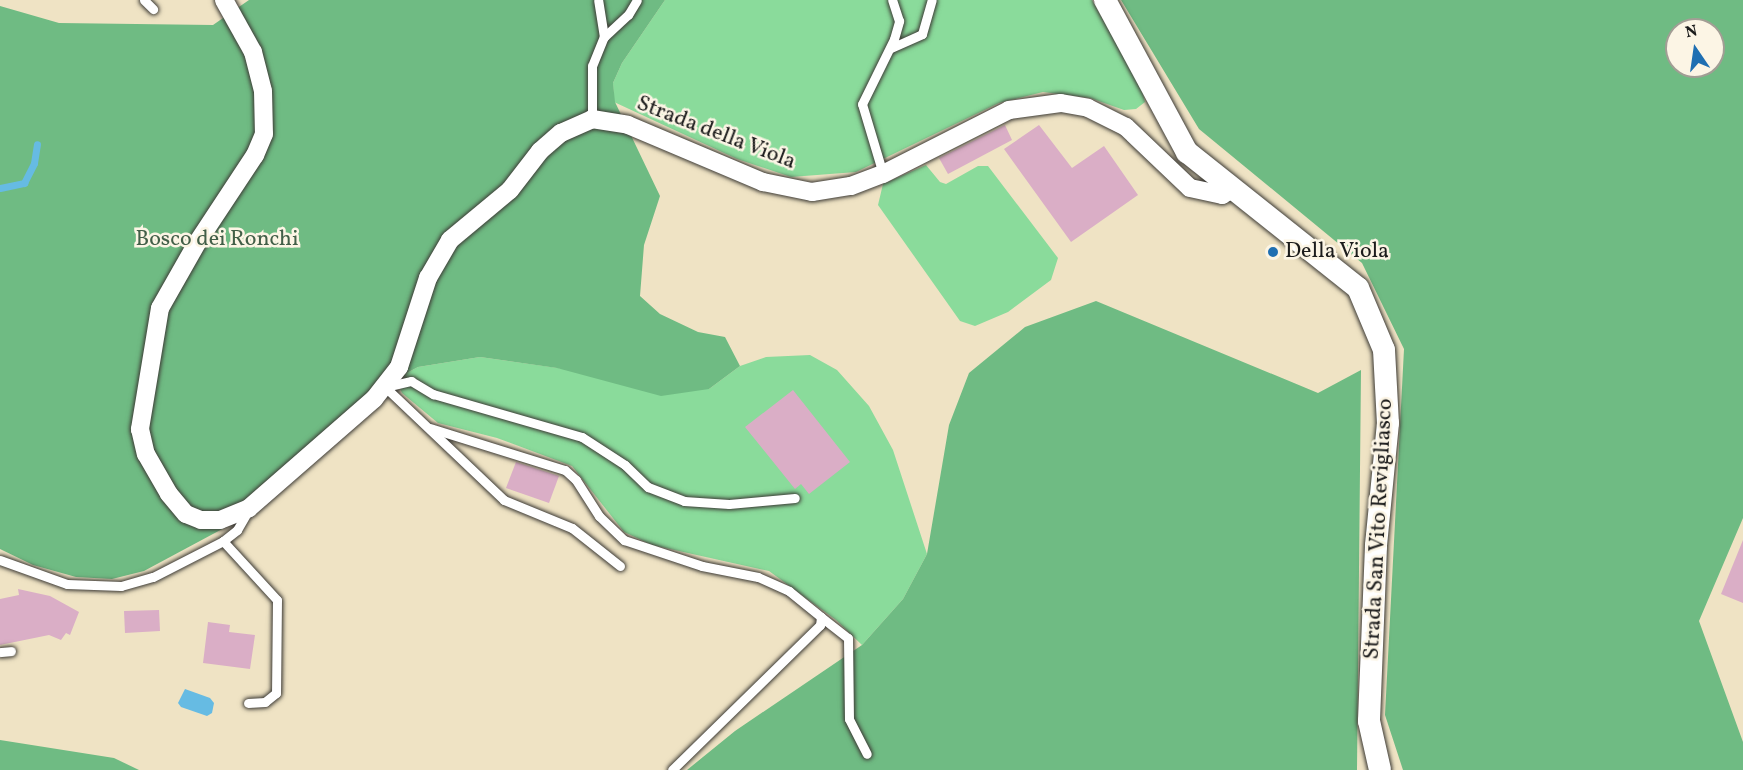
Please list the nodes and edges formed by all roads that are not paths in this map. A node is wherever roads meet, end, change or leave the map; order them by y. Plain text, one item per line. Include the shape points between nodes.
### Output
1 (144, 0) edge
2 (224, 0) edge
3 (598, 0) edge
4 (637, 0) edge
5 (892, 0) edge
6 (932, 0) edge
7 (1105, 0) edge
8 (153, 9) dead end
9 (604, 37) junction
10 (891, 48) junction
11 (592, 119) junction
12 (883, 174) junction
13 (1233, 188) junction
14 (386, 387) junction
15 (428, 428) junction
16 (795, 498) dead end
17 (249, 508) junction
18 (223, 541) junction
19 (0, 560) edge
20 (620, 566) dead end
21 (821, 617) junction
22 (11, 651) dead end
23 (0, 652) edge
24 (248, 703) dead end
25 (867, 754) dead end
26 (672, 770) edge
27 (1380, 770) edge

1 - 8 lane
2 - 17 street via 237,17 256,61 263,91 264,134 255,155 160,308 141,429 156,474 186,514 201,520 220,520
3 - 9 lane
4 - 9 lane via 628,15
5 - 10 lane via 898,21
6 - 10 lane via 922,34
7 - 13 street, Strada San Vito Revigliasco via 1175,137 1204,168
9 - 11 lane via 592,66
10 - 12 lane via 862,104
11 - 12 street, Strada della Viola via 628,124 763,182 789,189 833,190
11 - 14 street via 561,133 540,151 525,175 464,225 438,256 399,368
12 - 13 street, Strada della Viola via 1009,110 1061,103 1088,108 1126,127 1190,188 1222,195
13 - 27 street, Strada San Vito Revigliasco via 1358,288 1384,350 1388,423 1376,546 1369,721
14 - 15 lane
14 - 16 lane via 411,381 433,394 582,437 625,465 648,487 684,501 729,504
14 - 17 street
15 - 20 lane via 504,500 572,528
15 - 21 lane via 565,470 599,516 624,540 702,566 758,577 789,591
17 - 18 lane via 237,530
18 - 19 lane via 153,577 121,586 67,584
18 - 24 lane via 277,600 276,693 265,702
21 - 25 lane via 848,638 849,719
21 - 26 lane via 820,625
22 - 23 lane

